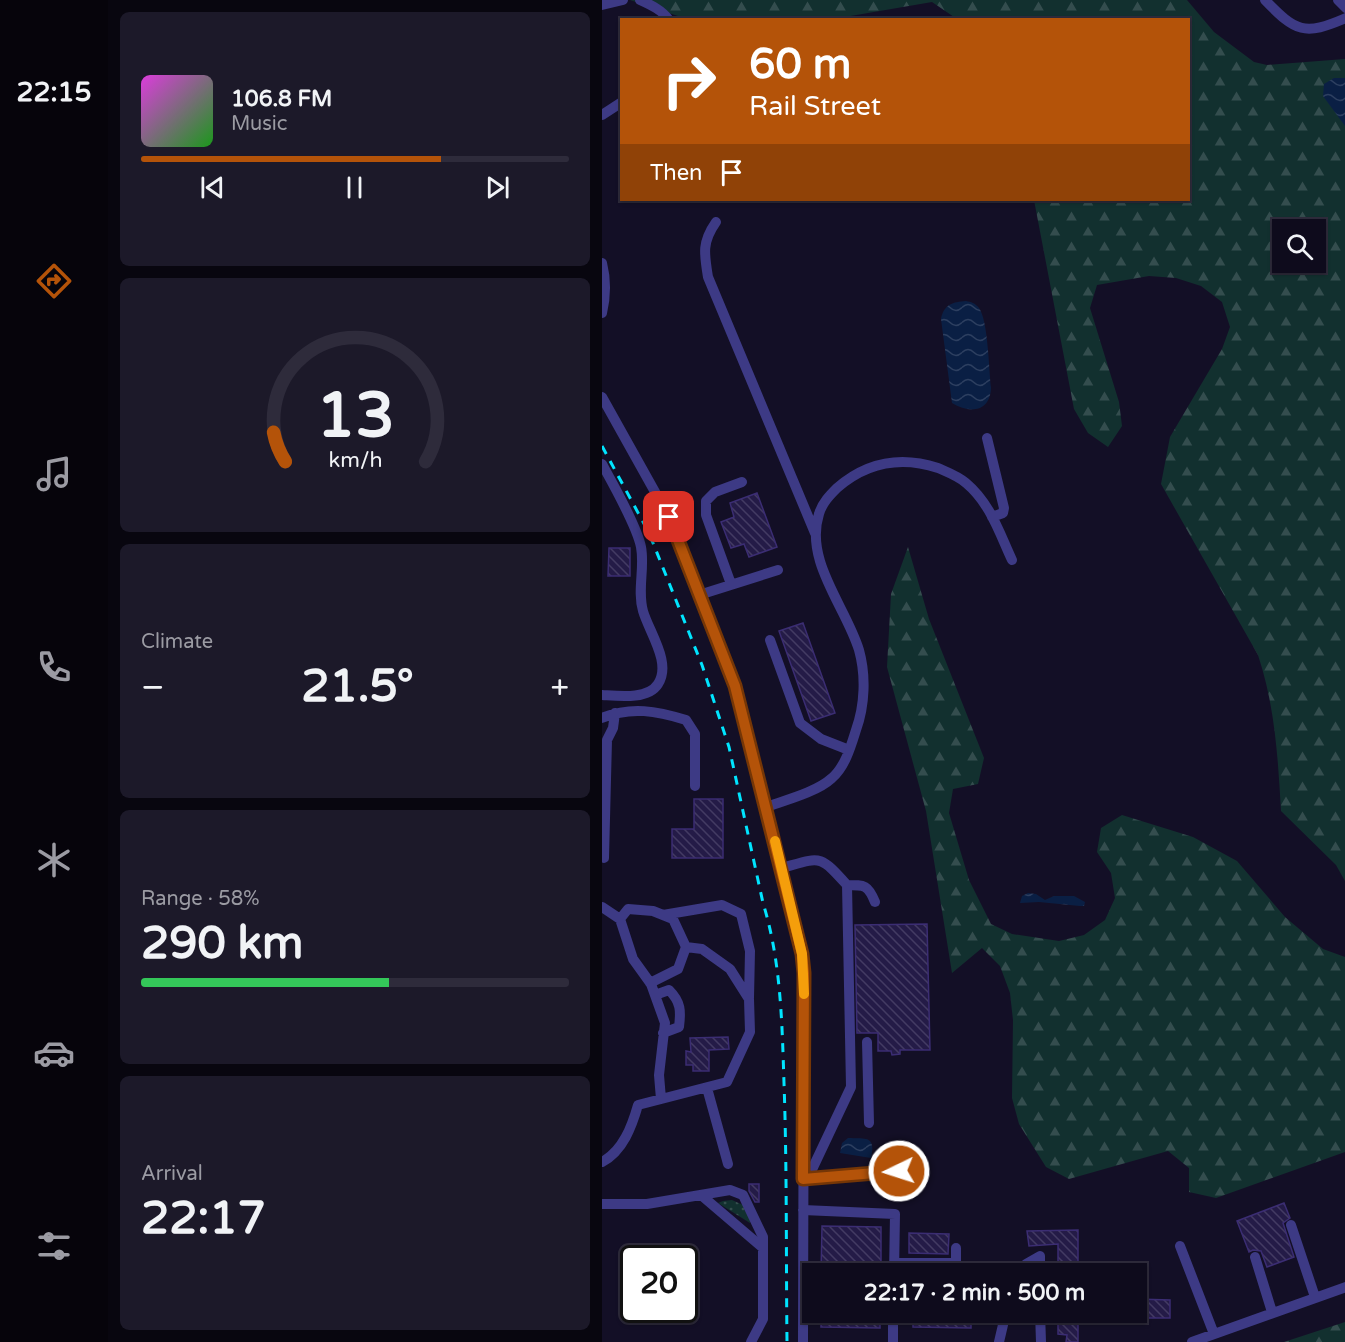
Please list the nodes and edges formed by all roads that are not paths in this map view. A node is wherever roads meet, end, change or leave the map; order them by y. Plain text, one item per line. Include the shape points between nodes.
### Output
1 (623, 0) edge
2 (640, 0) edge
3 (1265, 0) edge
4 (1338, 0) edge
5 (602, 5) edge
6 (1346, 9) edge
7 (668, 18) edge
8 (1346, 18) edge
9 (620, 103) edge
10 (602, 116) edge
11 (716, 222) dead end
12 (602, 263) edge
13 (602, 313) edge
14 (602, 397) edge
15 (987, 438) dead end
16 (602, 465) edge
17 (742, 482) dead end
18 (992, 517) junction
19 (815, 534) junction
20 (1012, 560) dead end
21 (779, 570) dead end
22 (731, 584) junction
23 (700, 595) junction
24 (770, 640) dead end
25 (602, 695) edge
26 (615, 713) junction
27 (602, 718) edge
28 (849, 750) junction
29 (695, 786) dead end
30 (766, 807) junction
31 (604, 858) dead end
32 (782, 868) junction
33 (847, 885) junction
34 (875, 902) dead end
35 (602, 907) edge
36 (663, 915) junction
37 (620, 919) junction
38 (686, 947) junction
39 (650, 983) junction
40 (655, 995) junction
41 (749, 999) junction
42 (663, 1033) junction
43 (867, 1042) dead end
44 (851, 1076) junction
45 (868, 1076) junction
46 (707, 1088) junction
47 (661, 1100) junction
48 (869, 1123) dead end
49 (602, 1162) edge
50 (728, 1164) dead end
51 (899, 1171) dead end
52 (806, 1178) junction
53 (701, 1195) junction
54 (602, 1204) edge
55 (803, 1210) junction
56 (1291, 1225) dead end
57 (1180, 1245) dead end
58 (763, 1248) junction
59 (956, 1248) dead end
60 (1255, 1257) dead end
61 (894, 1263) edge
62 (956, 1263) edge
63 (1028, 1263) edge
64 (1040, 1263) edge
65 (1346, 1287) edge
66 (1315, 1297) junction
67 (1272, 1312) junction
68 (893, 1323) edge
69 (1003, 1323) edge
70 (1040, 1323) edge
71 (1214, 1334) junction
72 (750, 1342) edge
73 (803, 1342) edge
74 (893, 1342) edge
75 (999, 1342) edge
76 (1040, 1342) edge
77 (1192, 1342) edge

1 - 5 street
2 - 7 street
3 - 8 street via 1297,28 1322,28
4 - 6 street
9 - 10 street
11 - 19 street via 704,251 708,277
12 - 13 street
14 - 23 street via 669,517
15 - 18 street via 1004,508 1003,513
16 - 25 street via 641,546 642,608 662,671 656,687 648,692
17 - 22 street via 715,492 706,501 706,515
18 - 19 street via 983,500 964,482 944,471 923,463 892,462 859,472 828,496 819,512
18 - 20 street
19 - 28 street via 824,571 859,651 863,676 863,702
21 - 22 street
22 - 23 street
23 - 30 street via 735,686
24 - 28 street via 800,723 821,739
26 - 27 street
26 - 29 street via 656,711 686,720 695,734
26 - 31 street via 614,728 607,741
28 - 30 street via 832,779
30 - 32 street
32 - 33 street via 814,859 829,865
32 - 52 street via 804,973
33 - 34 street via 866,887
33 - 44 street
35 - 37 street
36 - 37 street via 653,910 628,909
36 - 38 street via 673,919
36 - 41 street via 722,905 741,914 750,951
37 - 39 street via 633,959
38 - 39 street via 678,969
38 - 41 street via 702,949 730,969
39 - 40 street
40 - 42 street via 665,1023
40 - 42 street via 669,990 681,1010 679,1027
41 - 46 street via 750,1032 727,1082
42 - 47 street
43 - 45 street
44 - 45 street
44 - 52 street via 851,1087
45 - 48 street
46 - 47 street
46 - 50 street
47 - 49 street via 638,1105 631,1130 609,1159
51 - 52 street
52 - 55 street
53 - 54 street via 647,1204
53 - 58 street
53 - 58 street via 730,1191 743,1195 763,1238
55 - 61 street via 895,1214
55 - 73 street
56 - 66 street
57 - 71 street
58 - 72 street via 763,1319
59 - 62 street
60 - 67 street
63 - 64 street via 1040,1256
65 - 66 street
66 - 67 street
67 - 71 street
68 - 74 street
69 - 75 street
70 - 76 street
71 - 77 street

